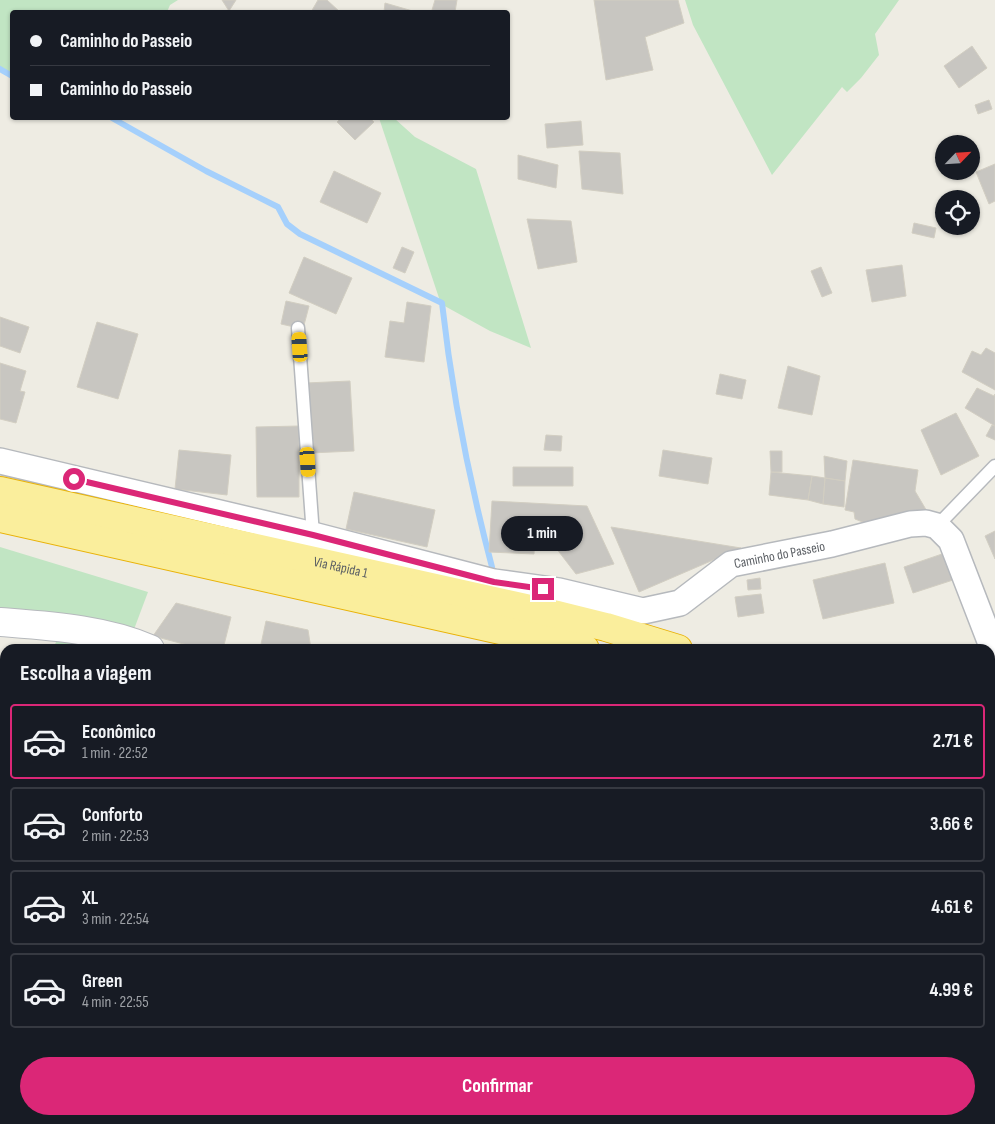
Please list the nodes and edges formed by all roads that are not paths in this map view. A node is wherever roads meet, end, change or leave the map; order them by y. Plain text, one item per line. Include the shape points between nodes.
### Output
1 (298, 328) dead end
2 (0, 461) edge
3 (995, 466) edge
4 (0, 491) edge
5 (0, 518) edge
6 (937, 526) junction
7 (313, 535) junction
8 (0, 622) edge
9 (139, 644) edge
10 (562, 644) edge
11 (662, 644) edge
12 (991, 644) edge

1 - 7 lane
2 - 7 street, Caminho do Passeio
3 - 6 lane
4 - 11 highway, Via Rápida 1 via 557,615
5 - 10 highway, Via Rápida 1
6 - 7 street, Caminho do Passeio via 910,524 832,544 731,564 680,603 643,610 560,591 494,582
6 - 12 street via 951,540 958,555
8 - 9 street via 62,627

